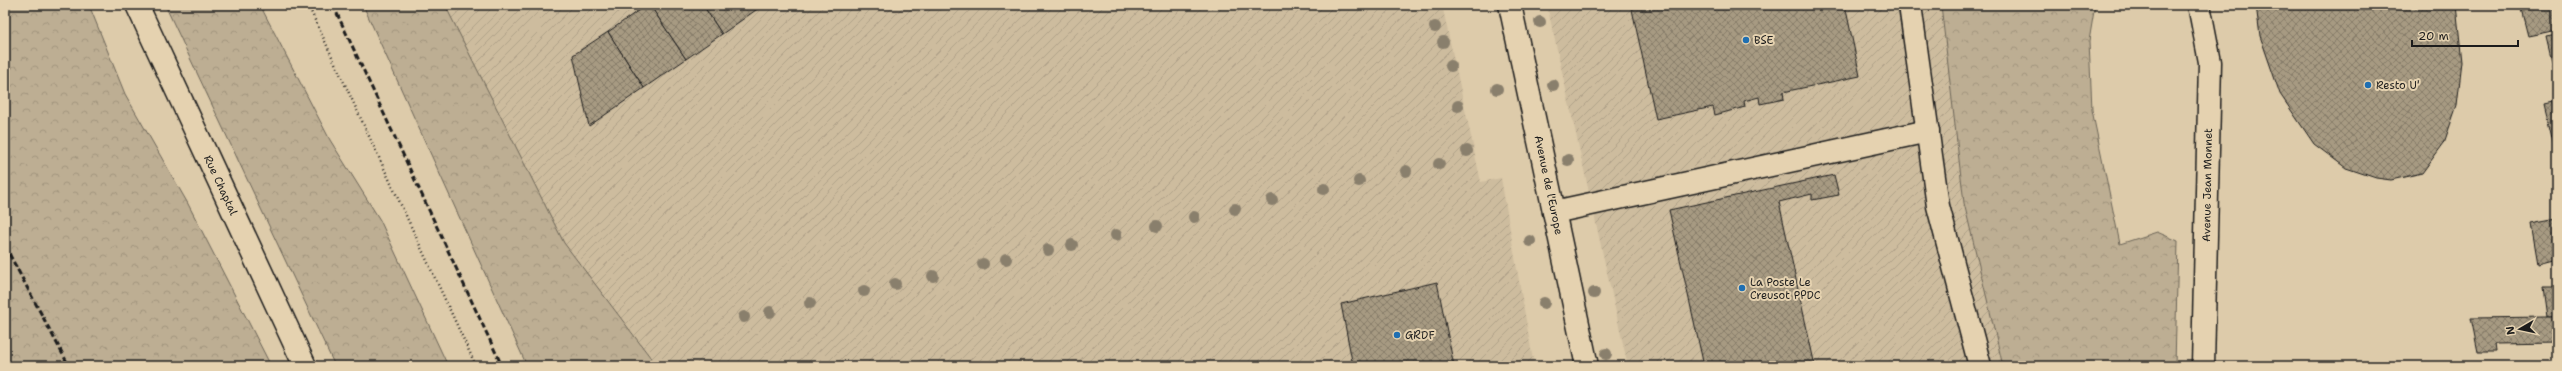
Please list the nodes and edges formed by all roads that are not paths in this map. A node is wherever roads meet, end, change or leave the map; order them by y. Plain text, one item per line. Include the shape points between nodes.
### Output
1 (137, 5) edge
2 (1510, 5) edge
3 (1910, 5) edge
4 (2199, 5) edge
5 (1928, 131) junction
6 (1554, 212) junction
7 (305, 366) edge
8 (1587, 366) edge
9 (1980, 366) edge
10 (2203, 366) edge

1 - 7 street, Rue Chaptal
2 - 6 street, Avenue de l'Europe
3 - 5 street
4 - 10 street, Avenue Jean Monnet via 2210,62
5 - 6 street
5 - 9 street via 1938,206
6 - 8 street, Avenue de l'Europe

